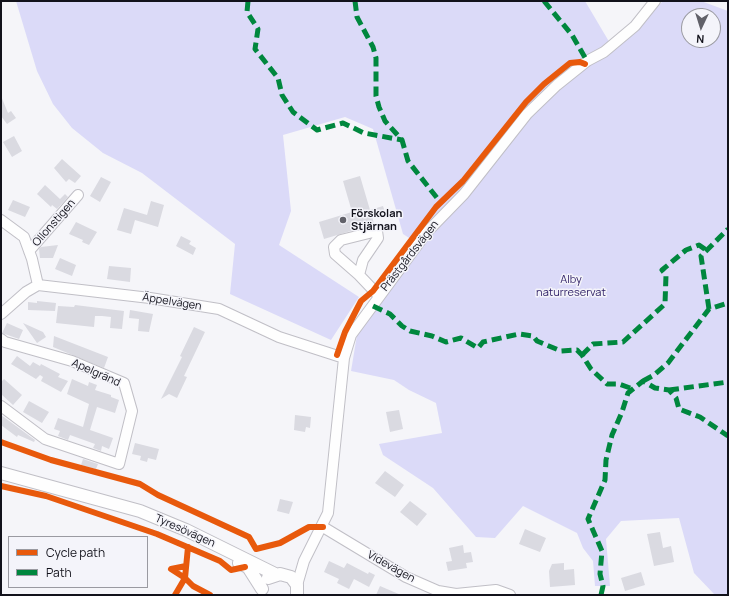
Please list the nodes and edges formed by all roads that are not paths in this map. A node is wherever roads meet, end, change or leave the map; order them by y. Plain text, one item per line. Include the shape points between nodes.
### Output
1 (655, 1) edge
2 (78, 195) dead end
3 (1, 220) edge
4 (29, 251) junction
5 (359, 275) junction
6 (38, 285) junction
7 (379, 296) junction
8 (1, 314) edge
9 (1, 339) edge
10 (344, 358) junction
11 (1, 406) edge
12 (1, 473) edge
13 (92, 497) junction
14 (323, 527) junction
15 (304, 561) junction
16 (280, 575) junction
17 (297, 590) edge
18 (262, 593) edge
19 (510, 595) edge

1 - 7 street, Prästgårdsvägen via 635,26 541,99 464,194 427,232
2 - 4 street, Ollonstigen
3 - 4 street, Ollonstigen via 24,237
4 - 6 street, Ollonstigen
5 - 5 street via 335,254 334,247 341,240 377,231 378,238 363,260
5 - 7 street
6 - 8 street
6 - 10 street, Äppelvägen via 219,309 279,337
7 - 10 street, Prästgårdsvägen via 351,335
9 - 11 street, Apelgränd via 72,362 124,383 132,411 119,464 45,439
10 - 14 street, Prästgårdsvägen via 328,513
12 - 13 main road, Tyresövägen
13 - 16 main road, Tyresövägen via 140,511 186,530
13 - 18 main road, Tyresövägen via 185,536 248,567
14 - 15 street, Prästgårdsvägen
14 - 19 street, Videvägen via 406,577 438,592 456,594 496,590
15 - 16 street, Prästgårdsvägen
15 - 17 street, Prästgårdsvägen
16 - 17 main road, Tyresövägen via 291,577
16 - 18 main road, Tyresövägen via 268,578

